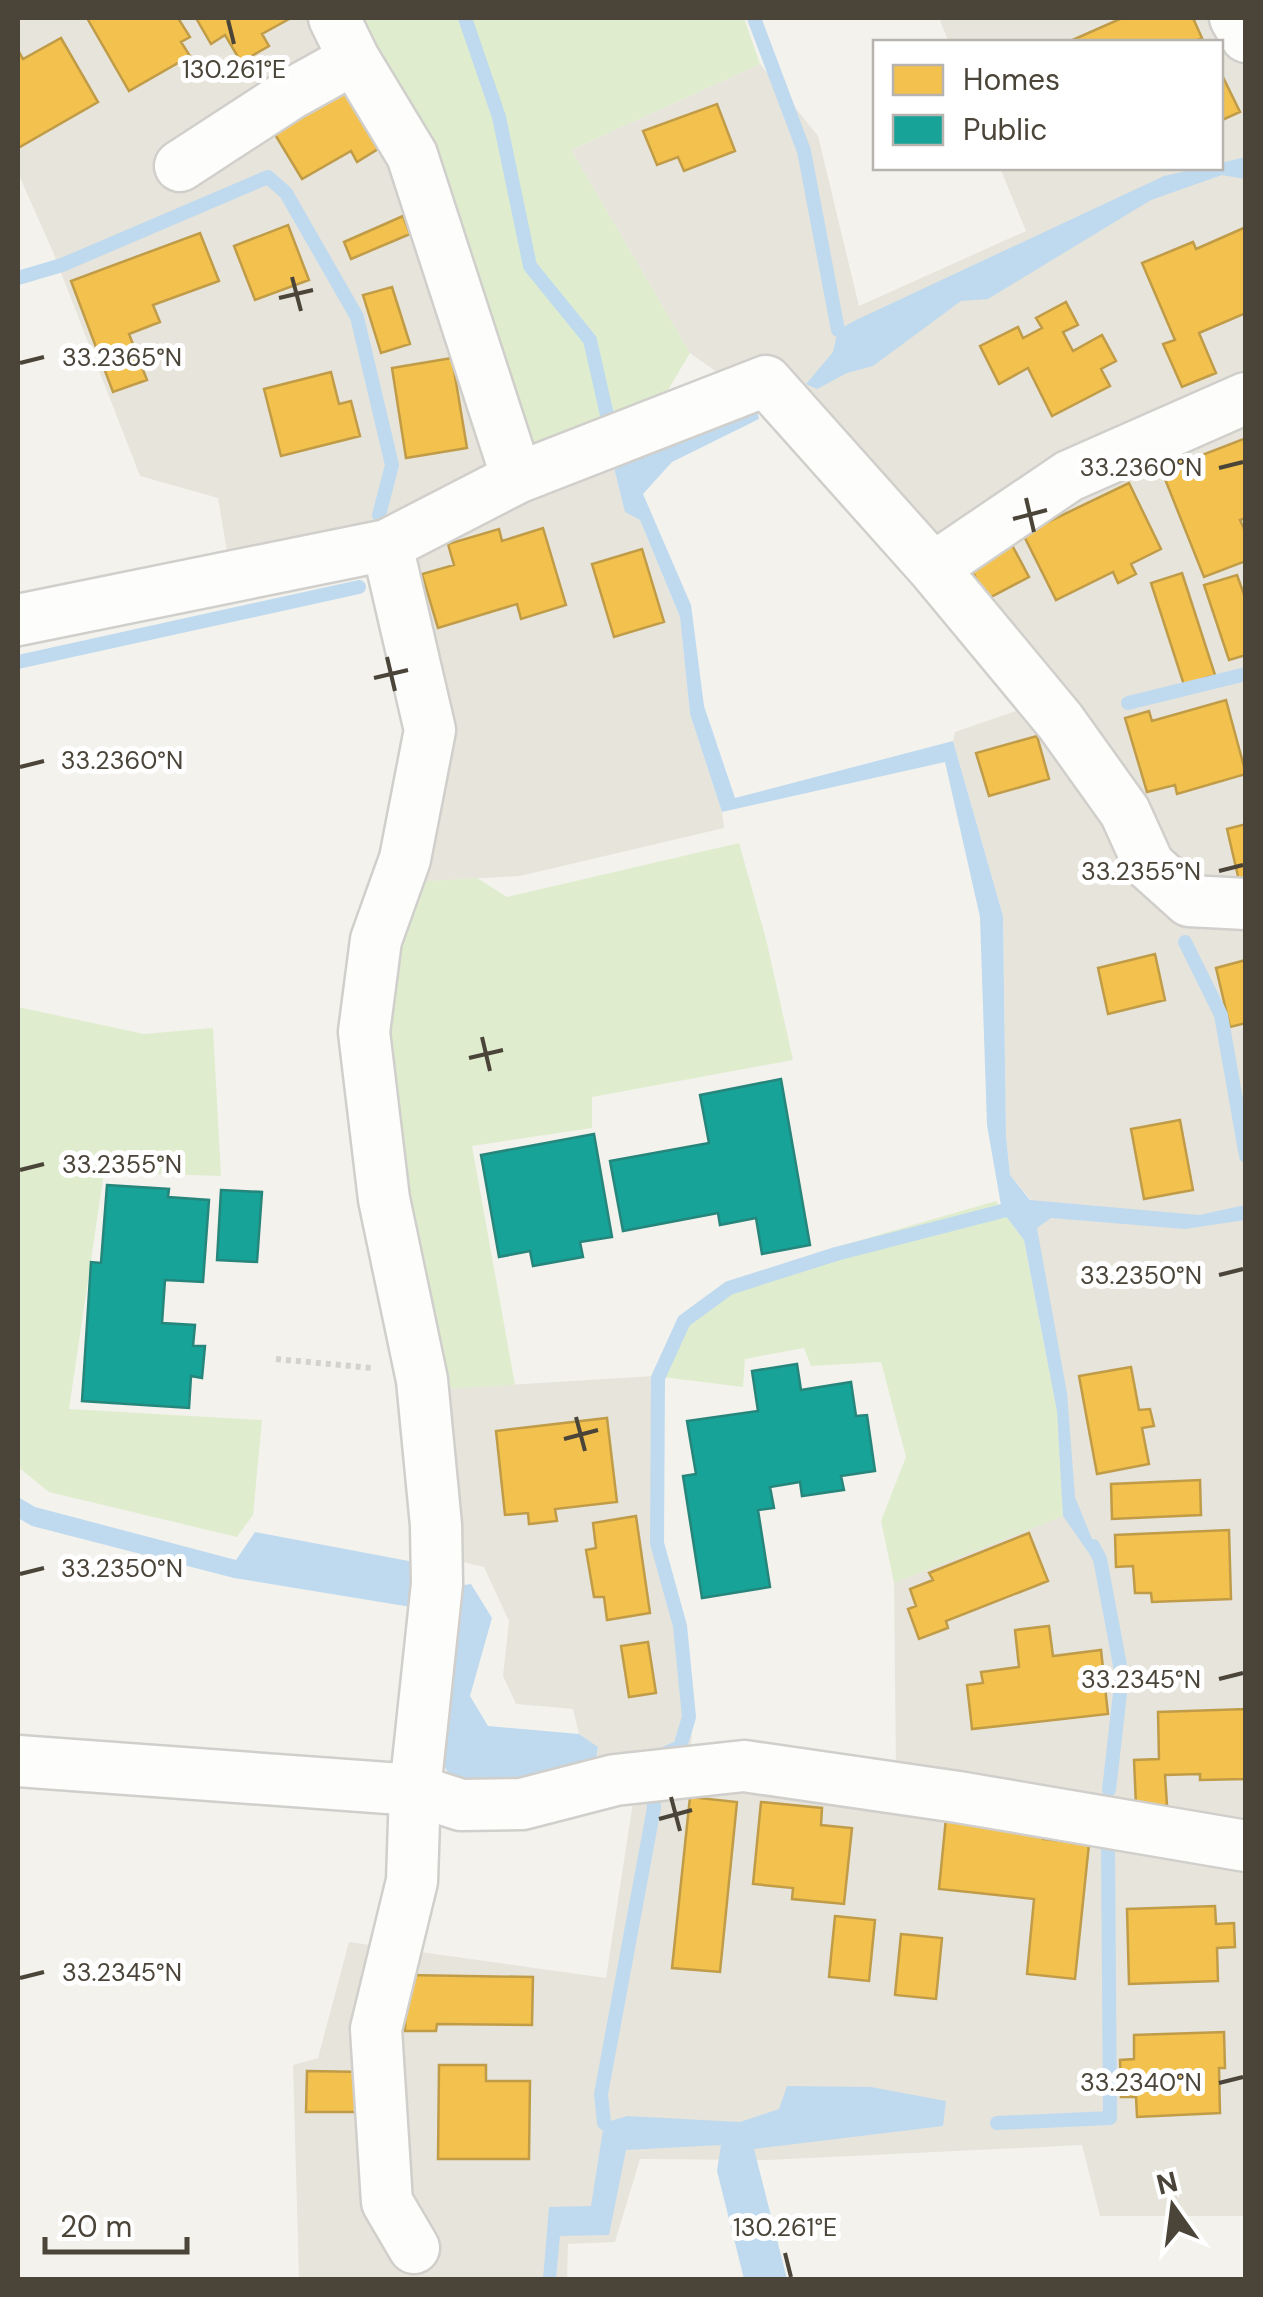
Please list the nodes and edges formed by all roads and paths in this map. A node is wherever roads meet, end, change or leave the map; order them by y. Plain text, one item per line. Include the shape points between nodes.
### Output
1 (1235, 18) edge
2 (1246, 37) edge
3 (344, 38) edge
4 (180, 166) dead end
5 (1246, 398) edge
6 (517, 478) junction
7 (387, 545) junction
8 (934, 568) junction
9 (18, 620) edge
10 (1246, 904) edge
11 (276, 1359) dead end
12 (422, 1380) junction
13 (18, 1760) edge
14 (415, 1790) junction
15 (1246, 1846) edge
16 (414, 2248) dead end

1 - 2 street
3 - 4 street via 289,95
3 - 6 street via 412,154
5 - 8 street via 1068,476
6 - 7 street
6 - 8 street via 766,381
7 - 9 street
7 - 12 street via 430,730 405,859 376,940 364,1032 384,1199
8 - 10 street via 1060,721 1125,812 1149,865 1189,901
11 - 12 path via 381,1368
12 - 14 street via 437,1584
13 - 14 street
14 - 15 street via 461,1805 522,1804 614,1780 744,1766
14 - 16 street via 412,1881 376,2029 387,2202

